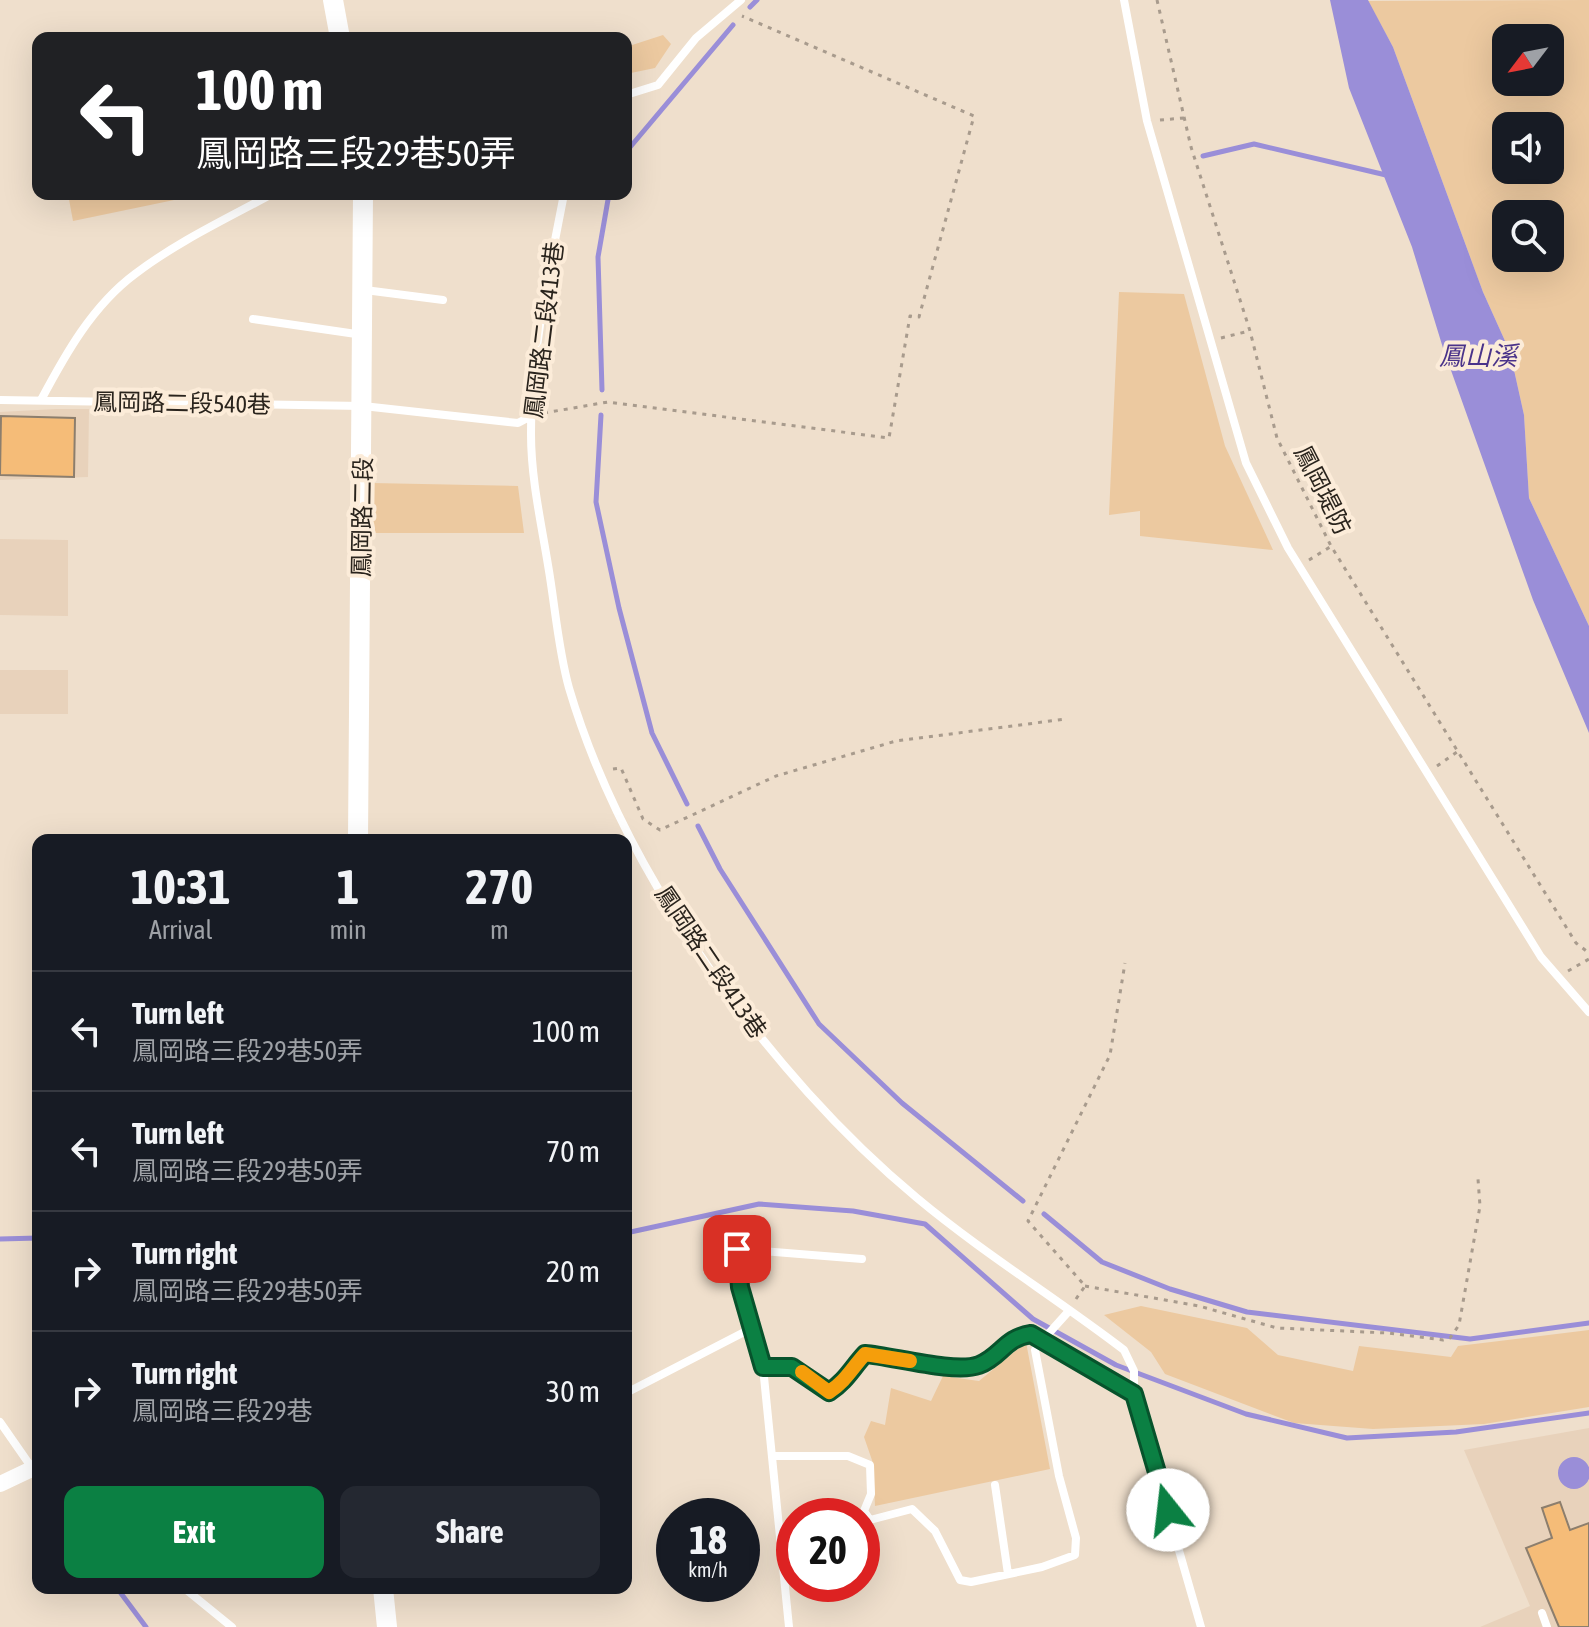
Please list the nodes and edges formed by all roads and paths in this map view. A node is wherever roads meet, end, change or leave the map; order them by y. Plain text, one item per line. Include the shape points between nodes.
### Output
1 (333, 0) edge
2 (741, 0) edge
3 (1124, 0) edge
4 (1157, 0) edge
5 (730, 11) junction
6 (339, 32) edge
7 (632, 93) edge
8 (1184, 118) junction
9 (1147, 121) junction
10 (261, 200) edge
11 (363, 200) edge
12 (563, 200) edge
13 (363, 290) junction
14 (443, 300) dead end
15 (253, 319) dead end
16 (1250, 331) junction
17 (363, 335) junction
18 (1210, 341) junction
19 (0, 400) edge
20 (41, 400) junction
21 (363, 406) junction
22 (533, 415) junction
23 (1331, 546) junction
24 (1299, 566) junction
25 (1066, 719) dead end
26 (1458, 751) junction
27 (599, 773) junction
28 (1427, 773) junction
29 (358, 834) edge
30 (629, 834) edge
31 (632, 840) edge
32 (1589, 953) edge
33 (1589, 959) edge
34 (1125, 963) dead end
35 (1557, 977) junction
36 (1589, 1012) edge
37 (1478, 1179) dead end
38 (862, 1259) dead end
39 (1085, 1286) junction
40 (1068, 1312) junction
41 (754, 1327) junction
42 (1041, 1342) junction
43 (763, 1367) junction
44 (632, 1390) edge
45 (1134, 1394) junction
46 (0, 1422) edge
47 (773, 1456) junction
48 (32, 1463) edge
49 (32, 1470) edge
50 (0, 1484) edge
51 (995, 1485) dead end
52 (1008, 1574) junction
53 (191, 1594) edge
54 (384, 1594) edge
55 (1542, 1613) dead end
56 (232, 1627) edge
57 (387, 1627) edge
58 (789, 1627) edge
59 (1201, 1627) edge
60 (1547, 1627) edge

1 - 6 street
2 - 5 lane
3 - 9 lane
4 - 8 path, 鳳岡堤防
5 - 7 lane via 696,38 658,85
5 - 22 path via 974,116 919,317 910,316 889,438 608,402
8 - 9 path
8 - 16 path, 鳳岡堤防
9 - 18 lane
10 - 20 lane via 133,275 66,352
11 - 13 street, 鳳岡路二段
12 - 22 lane, 鳳岡路二段413巷 via 545,292
13 - 14 lane
13 - 17 street, 鳳岡路二段
15 - 17 lane
16 - 18 path
16 - 23 path, 鳳岡堤防 via 1277,438
17 - 21 street, 鳳岡路二段
18 - 24 lane via 1246,463
19 - 20 lane, 鳳岡路二段540巷
20 - 21 lane, 鳳岡路二段540巷
21 - 22 lane, 鳳岡路二段540巷 via 518,423
21 - 29 street, 鳳岡路二段
22 - 27 lane, 鳳岡路二段413巷 via 535,482 568,685
23 - 24 path
23 - 26 path, 鳳岡堤防
24 - 28 lane
25 - 27 path via 896,741 776,776 660,830 643,819 621,768
26 - 28 path
26 - 32 path, 鳳岡堤防 via 1576,943
27 - 30 lane, 鳳岡路二段413巷
28 - 35 lane
31 - 40 lane, 鳳岡路二段413巷 via 722,985 793,1079 916,1197
33 - 35 path
34 - 39 path via 1110,1055 1028,1221
35 - 36 lane
37 - 39 path via 1480,1206 1459,1325 1443,1340 1277,1328 1199,1306
38 - 41 lane via 737,1249 740,1287
39 - 40 path
40 - 42 lane
40 - 45 lane, 鳳岡路二段413巷 via 1124,1350 1134,1371
41 - 43 lane
41 - 44 lane
42 - 43 lane via 1031,1334 1018,1336 974,1367 865,1354 848,1380 829,1392 792,1367
42 - 45 lane
42 - 52 lane via 1035,1350 1076,1538 1075,1555
43 - 47 lane
45 - 59 lane, 鳳岡路二段413巷
46 - 48 lane
47 - 52 lane via 848,1456 870,1465 871,1494 864,1511 870,1520 912,1509 935,1531 960,1580
47 - 58 lane
49 - 50 street
51 - 52 lane
53 - 56 lane
54 - 57 street
55 - 60 lane

